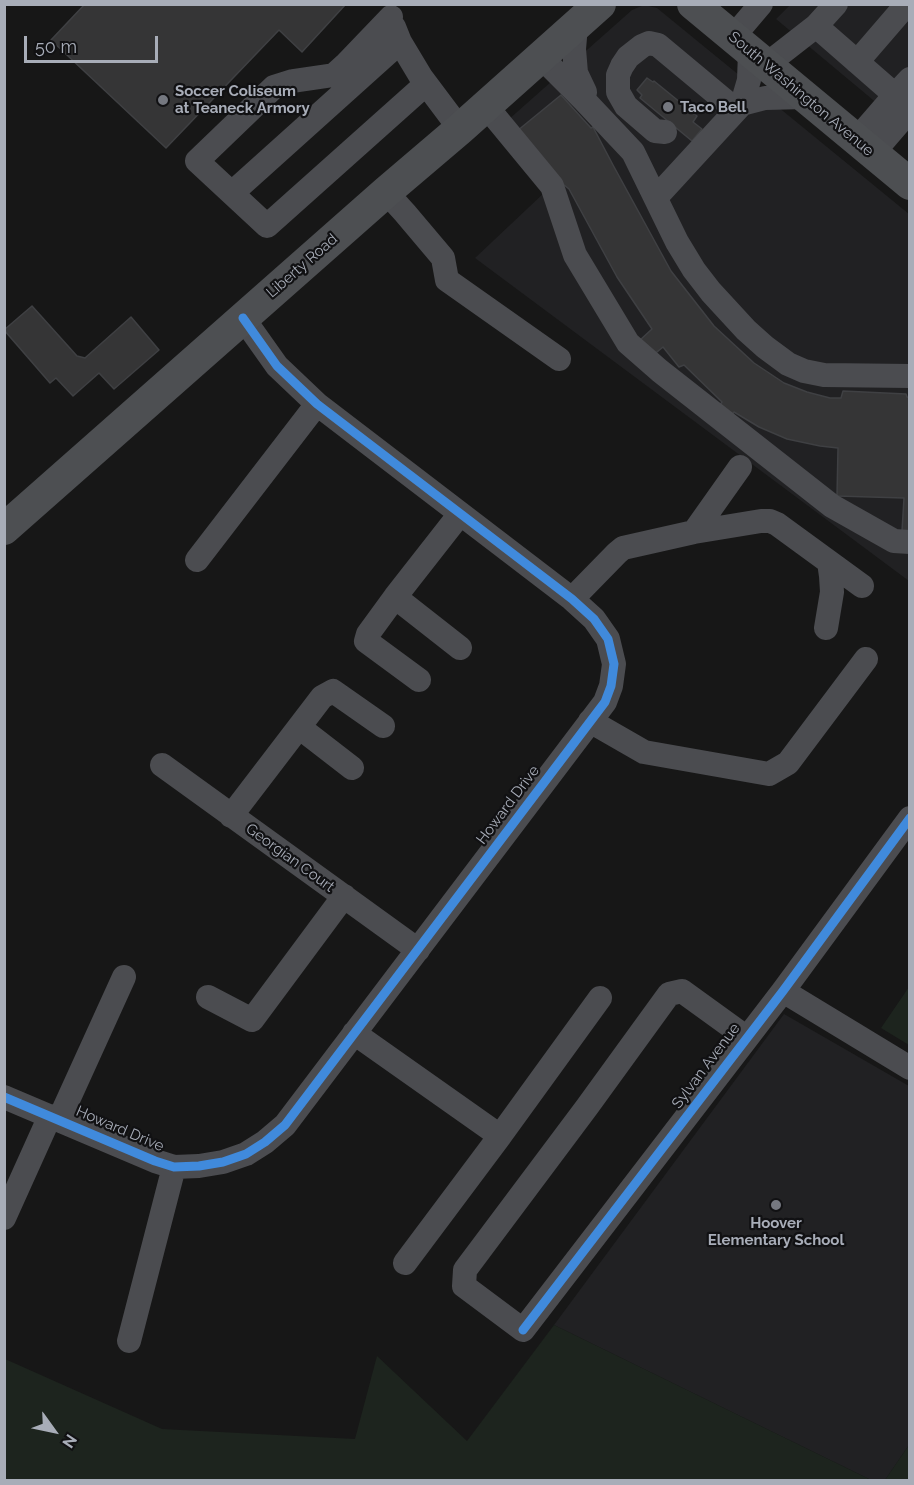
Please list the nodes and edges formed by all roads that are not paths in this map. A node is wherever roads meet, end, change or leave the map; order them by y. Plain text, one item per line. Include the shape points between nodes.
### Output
1 (600, 4) edge
2 (693, 4) edge
3 (761, 4) edge
4 (836, 4) edge
5 (907, 4) edge
6 (390, 11) edge
7 (576, 26) junction
8 (816, 26) junction
9 (400, 42) junction
10 (750, 51) junction
11 (541, 57) junction
12 (857, 62) junction
13 (426, 84) junction
14 (904, 94) edge
15 (805, 97) junction
16 (584, 100) junction
17 (486, 106) junction
18 (739, 107) junction
19 (460, 129) junction
20 (865, 147) junction
21 (694, 157) junction
22 (909, 184) edge
23 (386, 192) junction
24 (232, 193) junction
25 (654, 195) junction
26 (243, 318) junction
27 (559, 359) dead end
28 (909, 376) edge
29 (317, 404) junction
30 (740, 467) dead end
31 (460, 514) junction
32 (4, 529) edge
33 (694, 532) junction
34 (909, 542) edge
35 (197, 560) dead end
36 (829, 562) junction
37 (862, 586) dead end
38 (395, 597) junction
39 (572, 599) junction
40 (826, 628) dead end
41 (460, 648) dead end
42 (866, 659) dead end
43 (419, 680) dead end
44 (590, 722) junction
45 (383, 726) dead end
46 (299, 727) junction
47 (162, 765) dead end
48 (352, 768) dead end
49 (231, 816) junction
50 (908, 822) edge
51 (344, 896) junction
52 (418, 950) junction
53 (124, 977) dead end
54 (783, 991) junction
55 (208, 997) dead end
56 (600, 998) dead end
57 (354, 1033) junction
58 (747, 1038) junction
59 (909, 1068) edge
60 (4, 1097) edge
61 (55, 1118) junction
62 (500, 1136) junction
63 (174, 1167) junction
64 (4, 1218) edge
65 (405, 1263) dead end
66 (129, 1341) dead end

1 - 7 main road, Liberty Road
2 - 10 main road, South Washington Avenue
3 - 10 street
4 - 8 street
5 - 12 street
6 - 9 street
6 - 24 street via 334,75 274,87 197,161
7 - 11 main road, Liberty Road
7 - 16 street via 576,73 585,92
8 - 10 street
8 - 12 street
9 - 13 street
9 - 24 street
10 - 15 main road, South Washington Avenue
10 - 18 street via 749,80
11 - 16 street
11 - 17 main road, Liberty Road
12 - 14 street
13 - 19 street
13 - 24 street via 267,226
14 - 20 street
15 - 18 street via 765,98
15 - 20 main road, South Washington Avenue
16 - 25 street via 633,152
17 - 19 main road, Liberty Road
17 - 34 street via 552,186 575,255 628,343 832,506 894,541
18 - 21 street
18 - 21 street via 658,45 633,68 628,88 634,102
19 - 23 main road, Liberty Road
20 - 22 main road, South Washington Avenue
21 - 25 street
23 - 26 main road, Liberty Road
23 - 27 street via 443,258 447,280
25 - 28 street via 677,242 711,292 746,330 788,364 824,375
26 - 29 street, Howard Drive via 277,366
26 - 32 main road, Liberty Road
29 - 31 street, Howard Drive
29 - 35 street
30 - 33 street
31 - 38 street
31 - 39 street, Howard Drive
33 - 36 street via 770,521
33 - 39 street via 623,548
36 - 37 street
36 - 40 street via 832,592
38 - 41 street
38 - 43 street via 366,642
39 - 44 street, Howard Drive via 608,639 615,663 611,687
42 - 44 street via 789,764 769,774 644,752
44 - 52 street, Howard Drive
45 - 46 street via 333,690 322,697
46 - 48 street
46 - 49 street
47 - 49 street, Georgian Court
49 - 51 street, Georgian Court
50 - 54 street, Sylvan Avenue
51 - 52 street, Georgian Court
51 - 55 street via 252,1020
52 - 57 street, Howard Drive
53 - 61 street
54 - 58 street, Sylvan Avenue
54 - 59 street
56 - 62 street
57 - 62 street
57 - 63 street, Howard Drive via 285,1125 265,1142 224,1162
58 - 58 street, Sylvan Avenue via 524,1330 464,1286 465,1269 669,994 682,991
60 - 61 street, Howard Drive
61 - 63 street, Howard Drive
61 - 64 street
62 - 65 street
63 - 66 street

